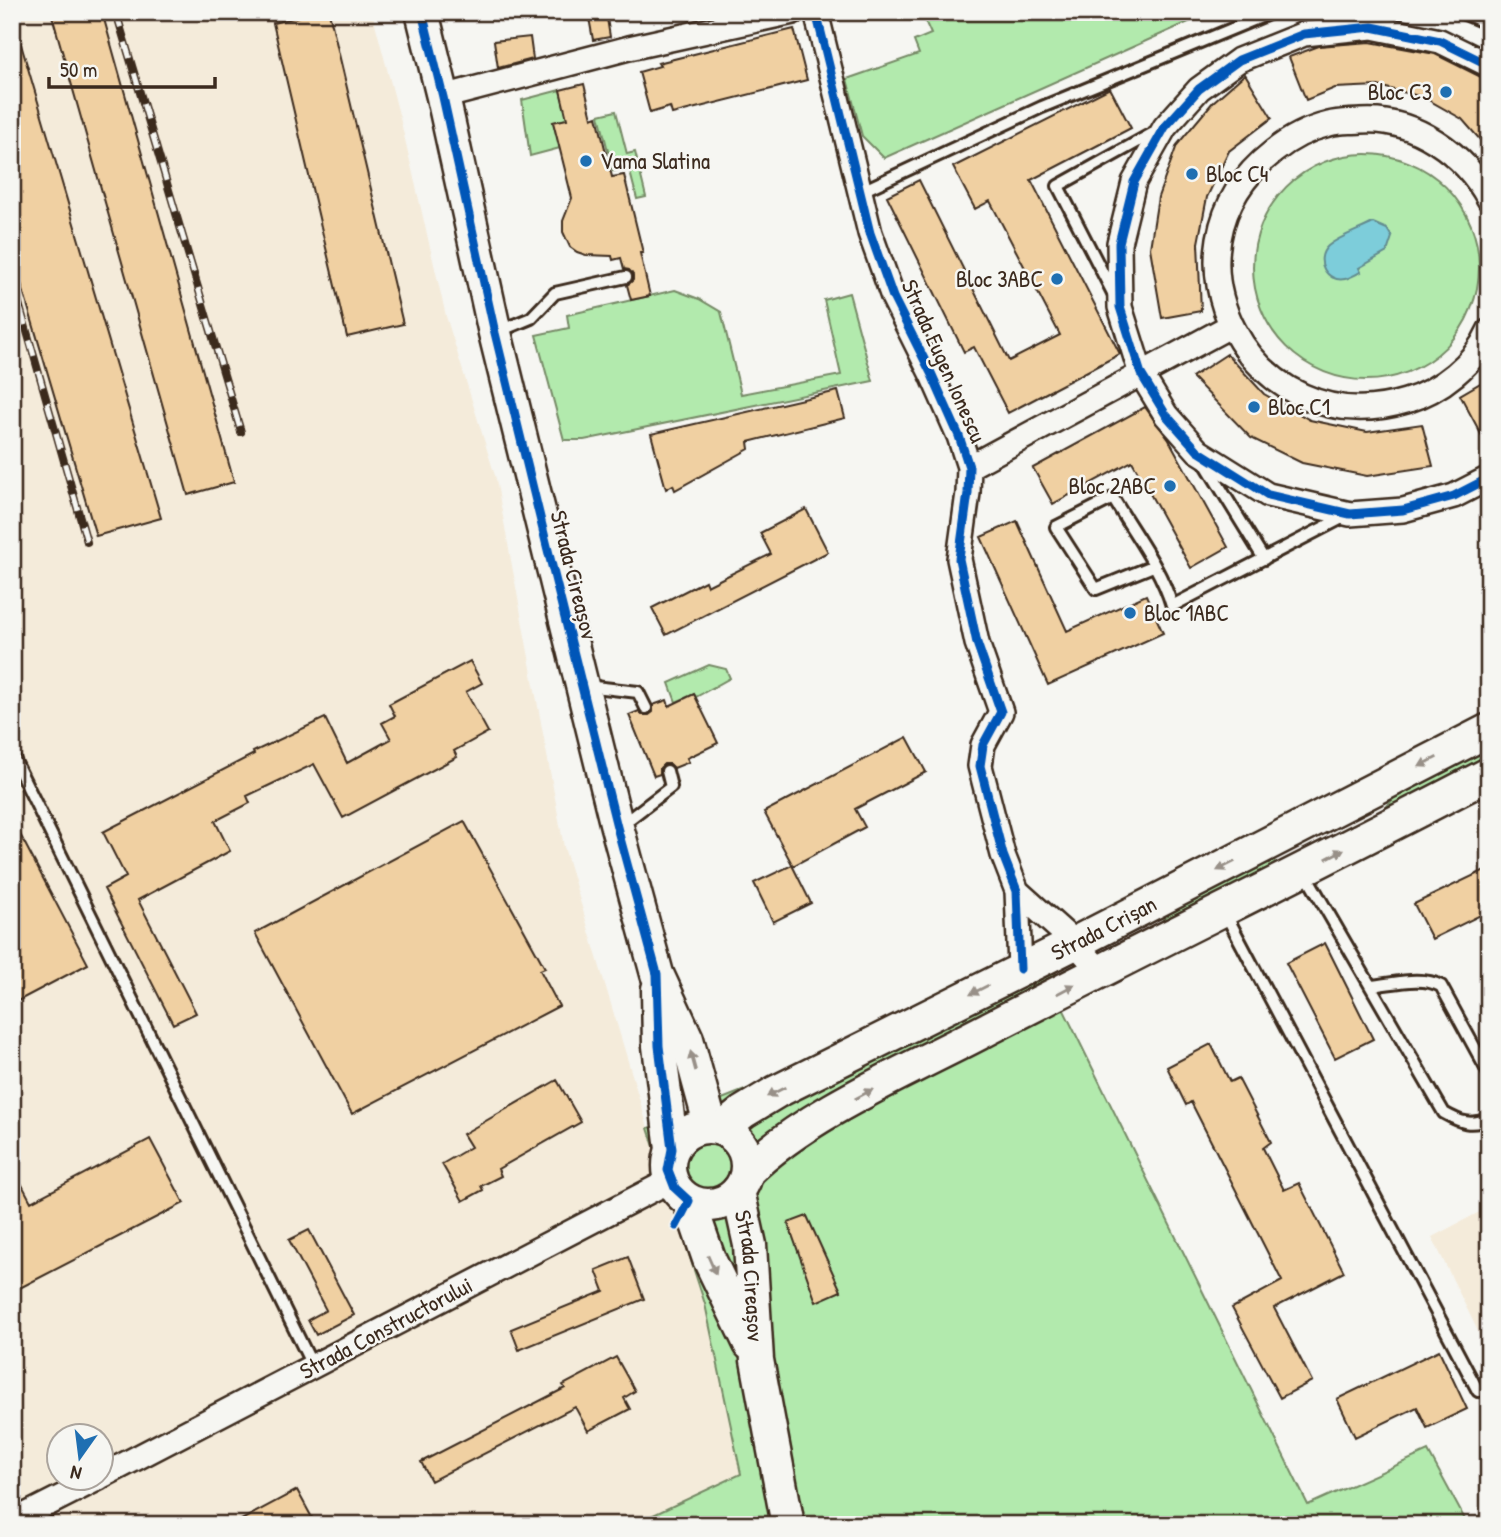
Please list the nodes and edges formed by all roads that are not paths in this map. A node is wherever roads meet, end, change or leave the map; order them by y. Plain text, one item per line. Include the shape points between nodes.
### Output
1 (422, 12) edge
2 (793, 12) edge
3 (816, 12) edge
4 (1273, 12) edge
5 (1460, 12) edge
6 (1489, 24) edge
7 (1489, 65) edge
8 (443, 96) junction
9 (1165, 127) junction
10 (860, 192) junction
11 (1489, 200) edge
12 (626, 277) dead end
13 (1120, 307) junction
14 (1230, 326) junction
15 (1489, 331) edge
16 (495, 333) junction
17 (1140, 373) junction
18 (1198, 451) junction
19 (969, 467) junction
20 (1489, 478) edge
21 (1350, 514) junction
22 (1264, 559) junction
23 (1153, 566) junction
24 (582, 686) junction
25 (646, 708) dead end
26 (1489, 730) edge
27 (12, 755) edge
28 (667, 771) dead end
29 (1489, 774) edge
30 (617, 827) junction
31 (1303, 871) junction
32 (1017, 891) junction
33 (1224, 911) junction
34 (1076, 943) junction
35 (1020, 969) junction
36 (1100, 971) junction
37 (657, 974) junction
38 (1371, 986) junction
39 (1489, 1074) edge
40 (1489, 1118) edge
41 (717, 1128) junction
42 (677, 1177) junction
43 (742, 1182) junction
44 (757, 1360) junction
45 (313, 1367) junction
46 (1478, 1391) dead end
47 (116, 1469) edge
48 (71, 1492) edge
49 (12, 1522) edge
50 (788, 1525) edge

1 - 8 main road, Strada Cireașov
2 - 8 street
3 - 10 street, Strada Eugen Ionescu
4 - 10 lane via 1042,107
5 - 6 lane
7 - 9 street via 1440,41 1373,27 1304,34 1239,60 1199,89
8 - 16 main road, Strada Cireașov
9 - 13 street via 1134,182 1119,243
9 - 13 lane via 1058,186
10 - 19 street, Strada Eugen Ionescu via 893,298 932,375
11 - 14 street via 1478,178 1448,149 1412,129 1371,120 1329,124 1290,138 1256,165 1231,200 1218,242 1218,285
12 - 16 lane via 555,293 531,318
13 - 17 street
14 - 15 street via 1251,357 1278,383 1311,400 1348,408 1385,407 1421,396 1457,373
14 - 17 street, Strada Eugen Ionescu
16 - 24 main road, Strada Cireașov
17 - 18 street via 1166,415
17 - 19 street, Strada Eugen Ionescu
18 - 21 street via 1268,495
18 - 22 lane
19 - 32 street, Strada Eugen Ionescu via 959,559 977,643 1001,712 983,744 980,766
20 - 21 street via 1454,496 1403,510
21 - 22 lane
22 - 23 lane via 1172,606
23 - 23 lane via 1096,589 1056,527 1113,498
24 - 25 lane via 638,692
24 - 30 main road, Strada Cireașov
26 -> 34 main road, Strada Crișan
27 - 45 lane
28 - 30 lane via 671,787
31 -> 29 main road, Strada Crișan
30 - 37 main road, Strada Cireașov
31 - 33 main road, Strada Crișan
31 - 38 lane
32 - 34 street, Strada Eugen Ionescu
32 - 35 street, Strada Eugen Ionescu
33 - 36 main road, Strada Crișan
33 - 46 lane
34 - 35 main road, Strada Crișan
34 - 36 street, Strada Eugen Ionescu
35 -> 41 main road, Strada Crișan via 760,1100
43 -> 36 main road, Strada Crișan via 762,1157 846,1103
41 -> 37 main road, Strada Cireașov via 687,1039
37 - 42 main road, Strada Cireașov via 659,1046
38 - 39 lane via 1420,980 1441,986
38 - 40 lane via 1444,1113 1462,1123
41 - 42 main road via 688,1132
41 - 43 main road via 734,1136 742,1147 747,1159
42 - 43 main road via 702,1205 728,1200
42 -> 44 main road, Strada Cireașov
42 - 45 street, Strada Constructorului
43 - 44 main road, Strada Cireașov
44 - 50 main road, Strada Cireașov
45 - 47 street, Strada Constructorului
48 - 49 street, Strada Constructorului

